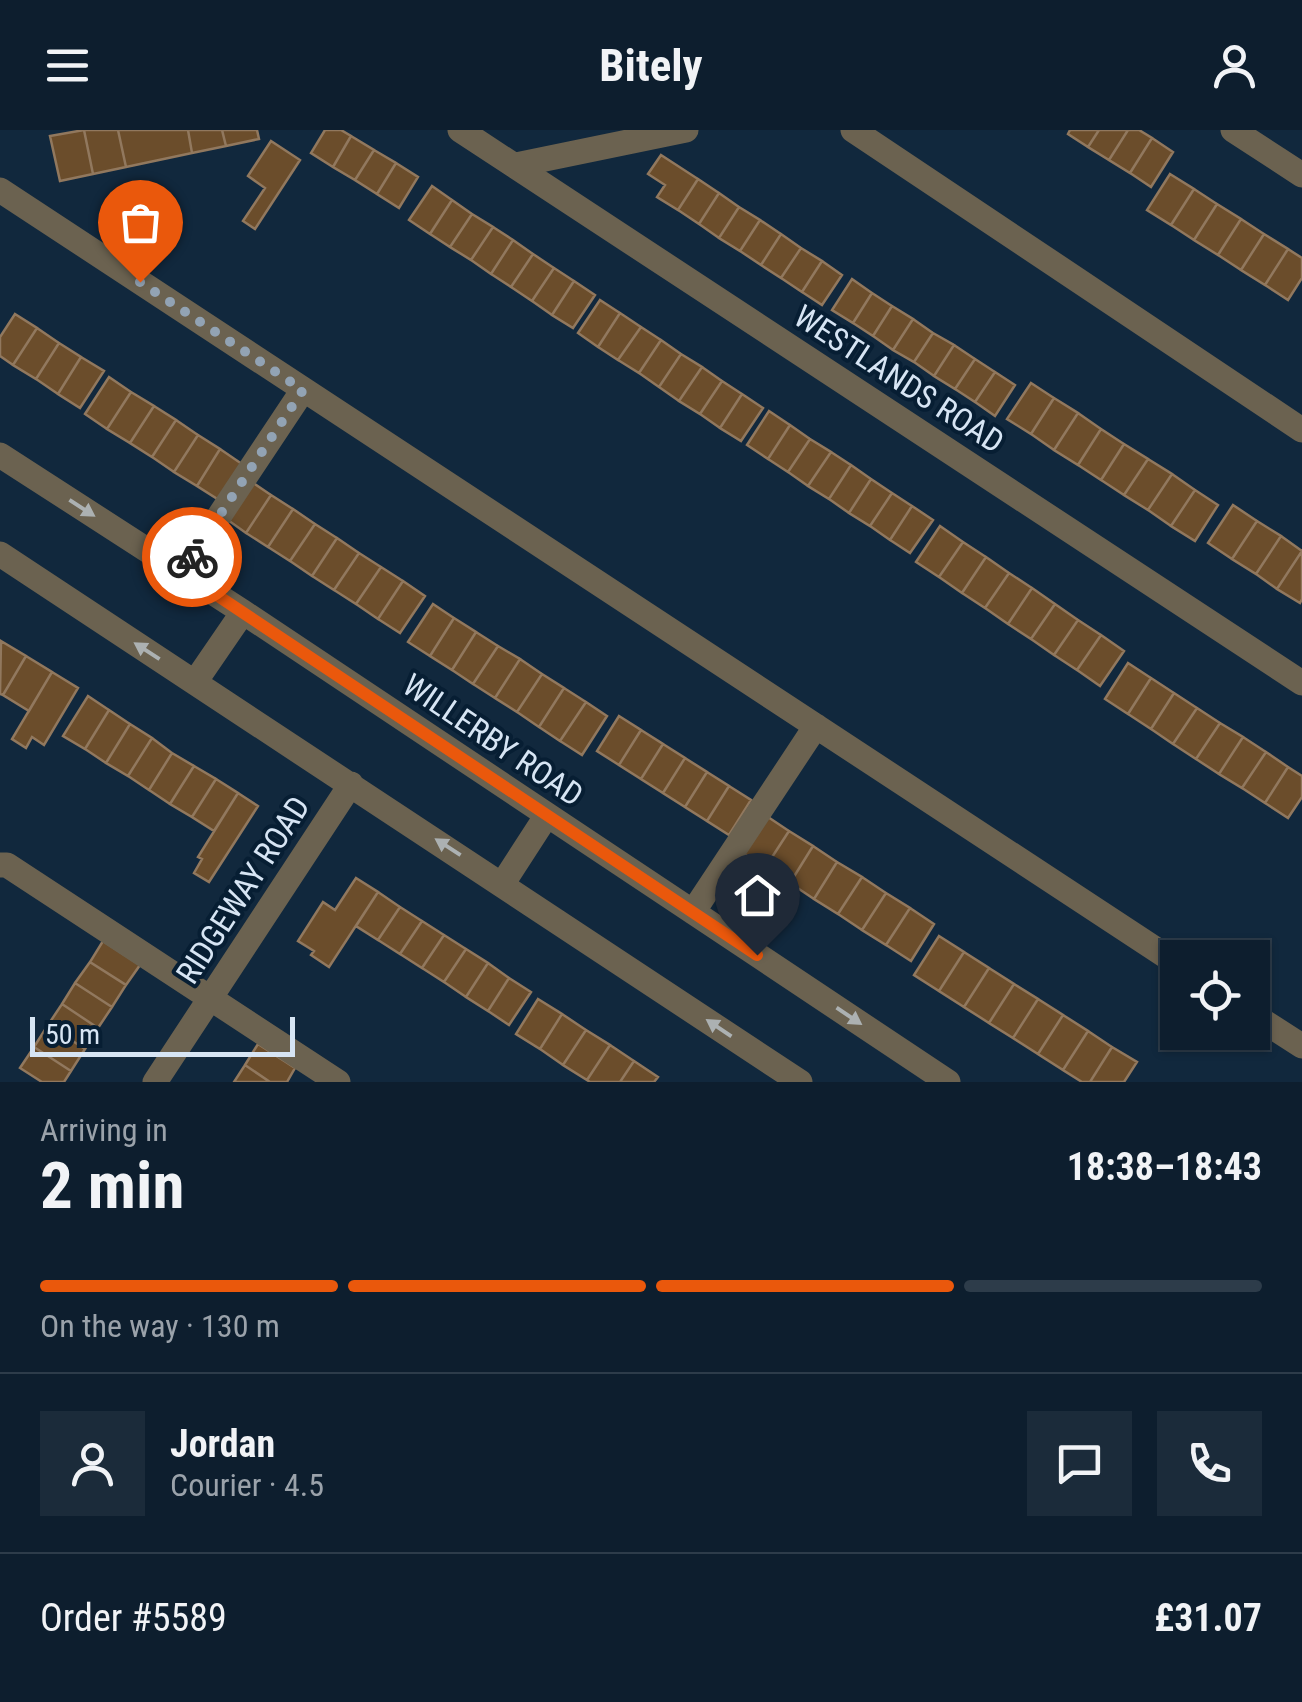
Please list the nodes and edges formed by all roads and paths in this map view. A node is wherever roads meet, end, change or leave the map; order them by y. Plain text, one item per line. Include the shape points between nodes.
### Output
1 (460, 130) edge
2 (686, 130) edge
3 (853, 130) edge
4 (1233, 130) edge
5 (516, 166) junction
6 (1302, 176) edge
7 (0, 190) edge
8 (303, 390) junction
9 (1302, 430) edge
10 (0, 455) edge
11 (0, 554) edge
12 (182, 572) junction
13 (243, 612) junction
14 (195, 682) junction
15 (1302, 683) edge
16 (816, 726) junction
17 (351, 784) junction
18 (546, 815) junction
19 (0, 866) edge
20 (503, 883) junction
21 (693, 912) junction
22 (1160, 952) edge
23 (210, 999) junction
24 (1270, 1026) edge
25 (1302, 1046) edge
26 (155, 1082) edge
27 (338, 1082) edge
28 (800, 1082) edge
29 (948, 1082) edge

1 - 5 street, WESTLANDS ROAD
2 - 5 street
3 - 9 street
4 - 6 street
5 - 15 street, WESTLANDS ROAD
7 - 8 street
8 - 12 street
8 - 16 street
10 -> 12 street, WILLERBY ROAD
14 -> 11 street
12 - 13 street, WILLERBY ROAD
13 - 14 street
13 - 18 street, WILLERBY ROAD
14 - 17 street
16 - 21 street
16 - 22 street
20 -> 17 street
17 - 23 street, RIDGEWAY ROAD
18 - 20 street
18 - 21 street, WILLERBY ROAD
19 - 23 street
28 -> 20 street
21 -> 29 street, WILLERBY ROAD
23 - 26 street, RIDGEWAY ROAD
23 - 27 street
24 - 25 street

